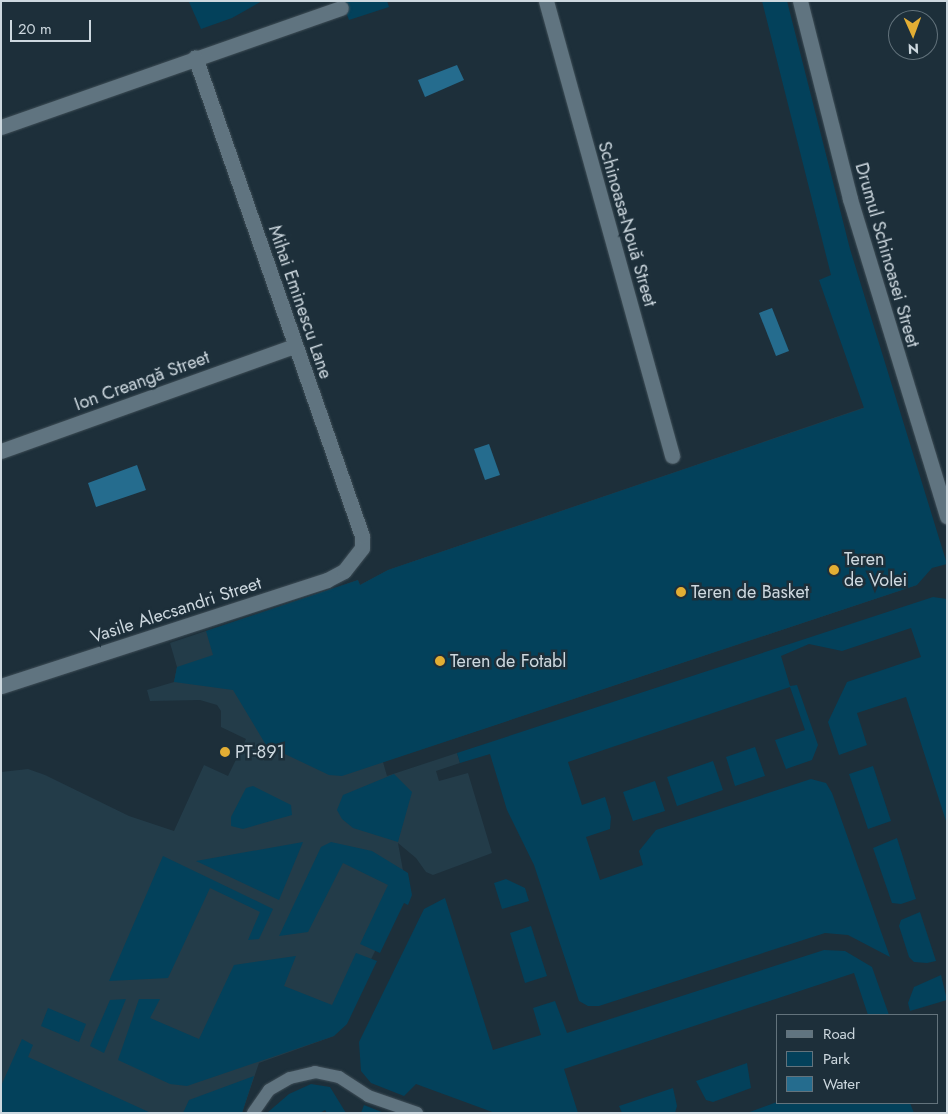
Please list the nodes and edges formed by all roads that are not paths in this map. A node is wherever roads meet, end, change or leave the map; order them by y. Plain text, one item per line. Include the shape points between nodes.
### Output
1 (546, 1) edge
2 (800, 1) edge
3 (340, 8) dead end
4 (195, 57) junction
5 (1, 127) edge
6 (295, 346) junction
7 (1, 451) edge
8 (672, 456) dead end
9 (947, 517) edge
10 (356, 558) joint
11 (1, 686) edge
12 (253, 1113) edge
13 (416, 1113) edge

1 - 8 street, Schinoasa-Nouă Street
2 - 9 street, Drumul Schinoasei Street via 850,199
3 - 4 street
4 - 5 street
4 - 6 street, Mihai Eminescu Lane
6 - 7 street, Ion Creangă Street
6 - 10 street, Mihai Eminescu Lane via 362,536
10 - 11 street, Vasile Alecsandri Street via 344,571 327,580
12 - 13 lane via 269,1090 290,1078 315,1072 339,1077 368,1096

